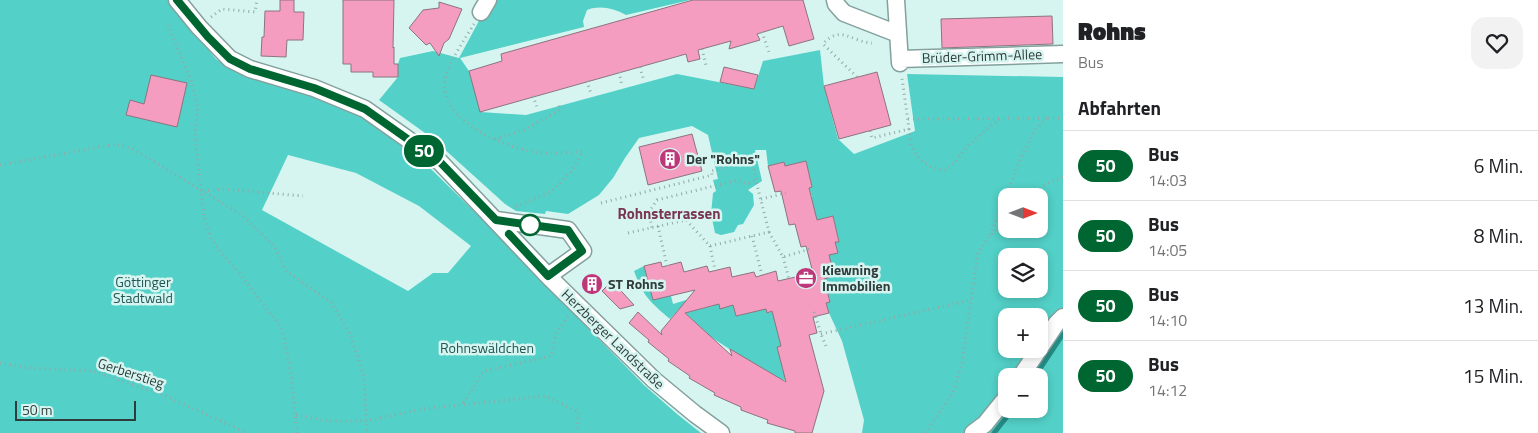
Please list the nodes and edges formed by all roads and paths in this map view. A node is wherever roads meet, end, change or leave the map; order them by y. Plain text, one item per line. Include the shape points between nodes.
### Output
1 (177, 0) edge
2 (257, 0) edge
3 (835, 0) edge
4 (896, 0) edge
5 (484, 6) edge
6 (168, 26) dead end
7 (199, 27) junction
8 (762, 32) dead end
9 (898, 34) junction
10 (872, 43) dead end
11 (702, 49) dead end
12 (770, 54) dead end
13 (1063, 54) edge
14 (900, 61) junction
15 (706, 64) dead end
16 (640, 66) dead end
17 (619, 72) dead end
18 (857, 77) dead end
19 (587, 81) dead end
20 (644, 81) dead end
21 (622, 86) dead end
22 (591, 94) dead end
23 (533, 96) dead end
24 (558, 102) dead end
25 (537, 108) dead end
26 (1048, 117) junction
27 (1001, 118) junction
28 (1063, 118) edge
29 (908, 119) junction
30 (909, 129) junction
31 (870, 131) dead end
32 (495, 139) junction
33 (0, 165) edge
34 (1063, 177) edge
35 (756, 181) junction
36 (1042, 188) edge
37 (202, 191) junction
38 (786, 193) dead end
39 (303, 196) dead end
40 (761, 199) junction
41 (523, 202) dead end
42 (601, 203) dead end
43 (496, 220) junction
44 (658, 226) junction
45 (652, 228) junction
46 (998, 229) edge
47 (769, 232) junction
48 (628, 233) dead end
49 (752, 236) junction
50 (988, 238) junction
51 (710, 246) junction
52 (813, 248) dead end
53 (784, 257) junction
54 (667, 266) dead end
55 (715, 270) dead end
56 (762, 275) dead end
57 (548, 276) junction
58 (789, 279) dead end
59 (971, 300) junction
60 (576, 303) junction
61 (814, 312) dead end
62 (1063, 317) edge
63 (821, 334) junction
64 (826, 346) dead end
65 (0, 363) edge
66 (1027, 368) edge
67 (462, 404) junction
68 (998, 408) edge
69 (296, 415) junction
70 (368, 421) junction
71 (247, 433) edge
72 (297, 433) edge
73 (367, 433) edge
74 (576, 433) edge
75 (721, 433) edge
76 (925, 433) edge
77 (974, 433) edge

1 - 7 street, Herzberger Landstraße
2 - 7 path via 255,12 222,9
3 - 9 street via 844,13
4 - 9 street
5 - 32 path via 446,75 445,88 458,116 469,126
6 - 37 path via 192,83 198,109 195,134
7 - 43 street, Herzberger Landstraße via 230,59 250,69 314,88 365,109 440,162
8 - 12 path
9 - 14 street
10 - 18 path via 841,34 830,36 823,44
11 - 15 path
13 - 14 street, Brüder-Grimm-Allee
14 - 29 path
16 - 20 path
17 - 21 path
19 - 22 path
23 - 25 path
24 - 32 path via 560,110 524,130
26 - 27 path
26 - 28 path
26 - 50 path via 1035,130 1022,155
27 - 29 path
27 - 30 path via 975,139 946,170 931,167 922,160 913,149
29 - 30 path
30 - 31 path via 872,138
32 - 41 path via 529,151 583,152 566,178 550,190
33 - 37 path via 116,144 133,149
34 - 36 path
35 - 40 path
35 - 42 path via 752,160 711,171 712,175
35 - 45 path via 746,184 738,180 656,200 649,212
37 - 39 path via 223,189
37 - 69 path via 204,216 211,238 280,326
37 - 70 path via 242,214 275,247 286,271 331,302 350,334 364,376
38 - 40 path
40 - 47 path
43 - 57 street, Herzberger Landstraße
43 - 57 street via 568,230 582,251
44 - 45 path
44 - 51 path via 686,220
44 - 54 path
45 - 48 path
46 - 50 path
47 - 49 path
47 - 53 path
49 - 51 path
49 - 56 path
50 - 59 path via 978,252
51 - 55 path
52 - 53 path
53 - 58 path
57 - 60 street, Herzberger Landstraße
59 - 63 path
59 - 76 path via 962,363 953,393
60 - 67 path via 556,334 551,356 484,371
60 - 75 street, Herzberger Landstraße via 654,380
61 - 63 path
62 - 66 street
63 - 64 path
65 - 71 path, Gerberstieg via 93,371 166,396
67 - 70 path
67 - 74 path via 545,396 579,412
68 - 77 street
69 - 70 path via 328,421
69 - 72 path
70 - 73 path

